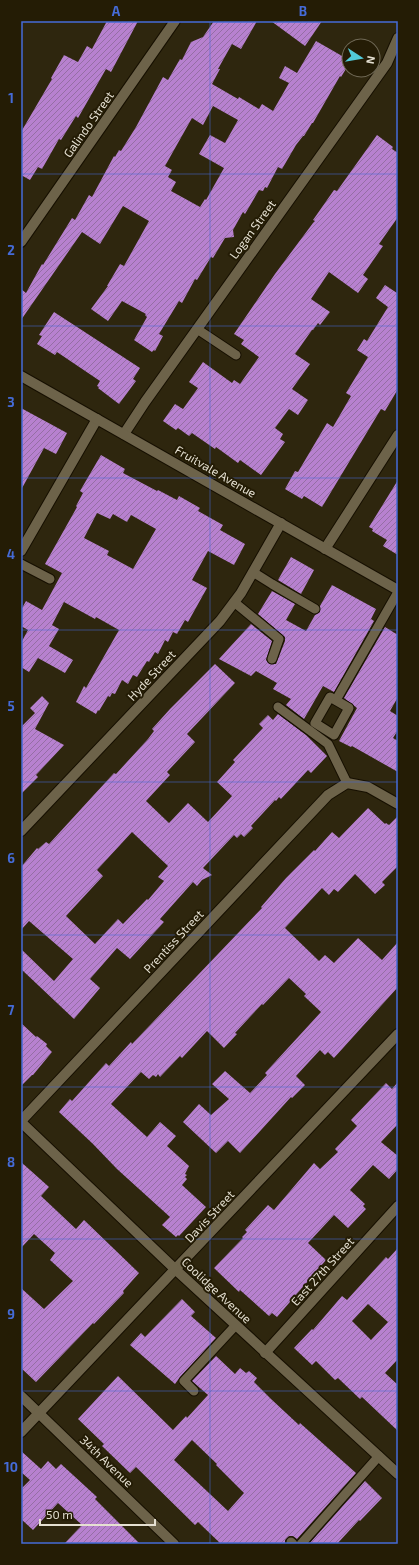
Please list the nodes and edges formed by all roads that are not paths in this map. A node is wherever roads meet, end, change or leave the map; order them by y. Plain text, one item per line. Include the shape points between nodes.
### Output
1 (175, 21) edge
2 (398, 38) edge
3 (22, 240) edge
4 (197, 329) junction
5 (236, 355) dead end
6 (21, 376) edge
7 (97, 419) junction
8 (124, 434) junction
9 (398, 435) edge
10 (281, 523) junction
11 (325, 549) junction
12 (21, 551) edge
13 (21, 564) edge
14 (253, 572) junction
15 (50, 579) dead end
16 (398, 591) edge
17 (234, 602) junction
18 (315, 609) dead end
19 (272, 660) dead end
20 (336, 700) dead end
21 (278, 707) dead end
22 (347, 783) junction
23 (398, 804) edge
24 (21, 831) edge
25 (398, 1034) edge
26 (21, 1122) edge
27 (398, 1206) edge
28 (176, 1270) junction
29 (236, 1326) junction
30 (266, 1353) junction
31 (194, 1391) dead end
32 (21, 1396) edge
33 (39, 1413) junction
34 (21, 1432) edge
35 (379, 1456) junction
36 (398, 1474) edge
37 (167, 1542) edge
38 (301, 1544) edge

1 - 3 street, Galindo Street
2 - 4 street, Logan Street via 387,63
4 - 5 lane
4 - 8 street, Logan Street
6 - 7 street, Fruitvale Avenue
7 - 8 street, Fruitvale Avenue
7 - 12 street
8 - 10 street, Fruitvale Avenue
9 - 11 street
10 - 11 street, Fruitvale Avenue
10 - 14 street, Hyde Street
11 - 16 street, Fruitvale Avenue
13 - 15 lane
14 - 17 street, Hyde Street
14 - 18 lane
16 - 20 lane
17 - 19 lane via 279,639
17 - 24 street, Hyde Street via 220,621
21 - 22 lane via 328,744
22 - 23 street via 368,787
22 - 26 street, Prentiss Street via 328,795
25 - 28 street, Davis Street
26 - 28 street, Coolidge Avenue
27 - 30 street, East 27th Street
28 - 29 street, Coolidge Avenue
28 - 33 street, Davis Street
29 - 30 street, Coolidge Avenue
29 - 31 lane via 184,1381
30 - 35 street, Coolidge Avenue
32 - 33 street, 34th Avenue
33 - 34 street, Davis Street
33 - 37 street, 34th Avenue
35 - 36 street, Coolidge Avenue
35 - 38 lane

